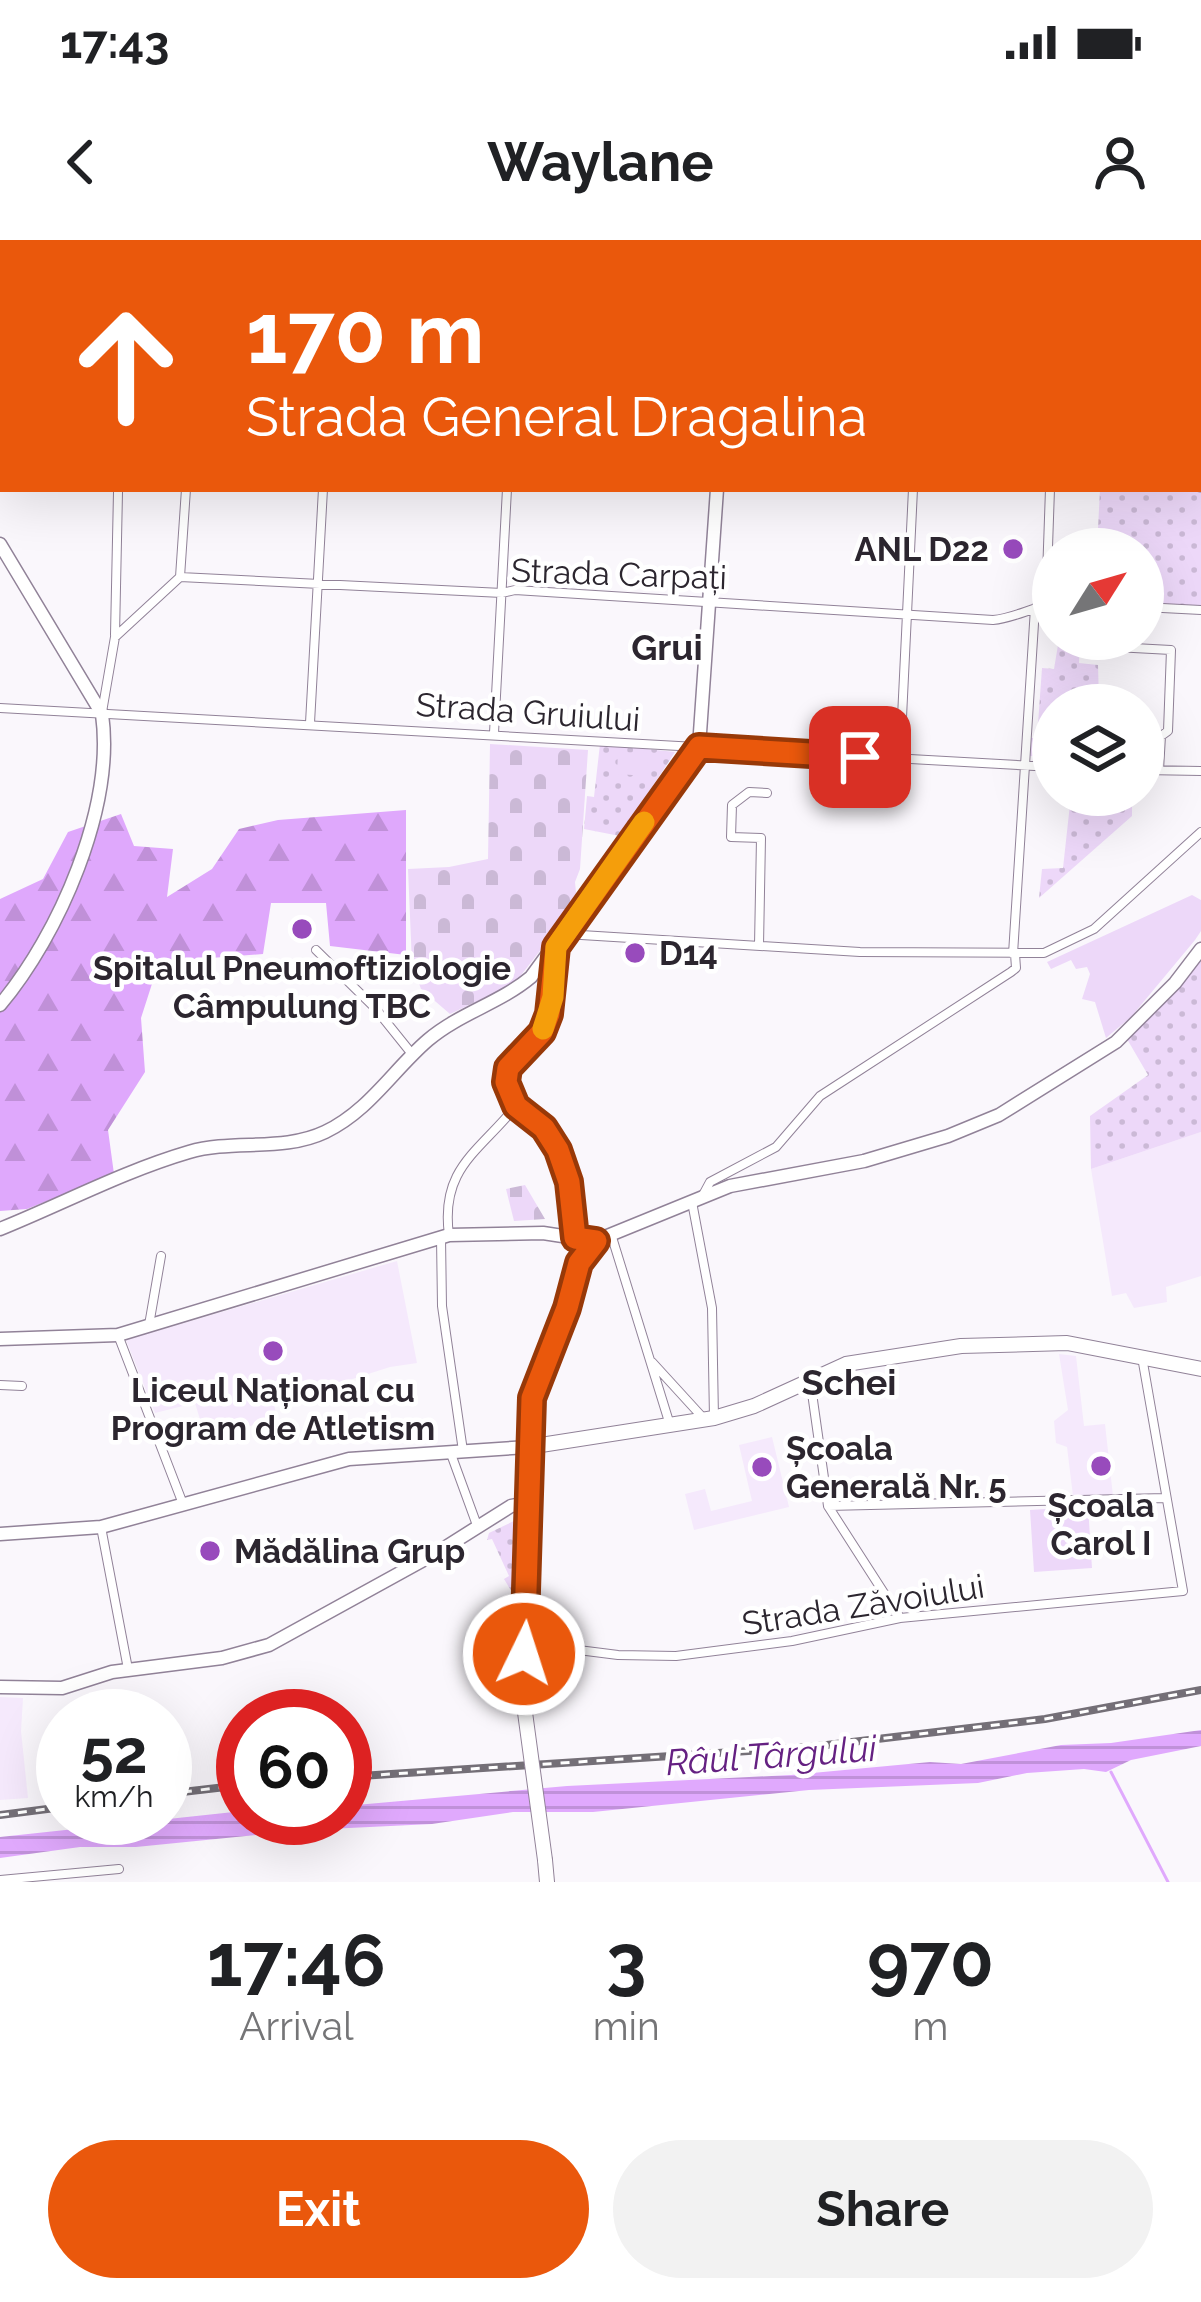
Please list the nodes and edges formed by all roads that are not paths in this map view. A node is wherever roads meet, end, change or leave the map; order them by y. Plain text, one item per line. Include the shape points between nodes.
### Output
1 (118, 492) edge
2 (186, 492) edge
3 (323, 492) edge
4 (507, 492) edge
5 (717, 492) edge
6 (913, 492) edge
7 (1050, 492) edge
8 (1048, 528) edge
9 (0, 544) edge
10 (5, 560) edge
11 (180, 577) junction
12 (317, 585) junction
13 (502, 593) junction
14 (712, 601) junction
15 (1164, 608) edge
16 (1201, 610) edge
17 (1032, 612) edge
18 (904, 616) junction
19 (115, 637) junction
20 (1164, 650) edge
21 (1037, 660) edge
22 (0, 708) edge
23 (102, 714) junction
24 (310, 723) junction
25 (494, 733) junction
26 (1164, 734) edge
27 (699, 747) junction
28 (900, 759) junction
29 (1022, 766) junction
30 (1032, 766) edge
31 (1164, 770) edge
32 (1201, 771) edge
33 (767, 793) dead end
34 (1201, 832) edge
35 (565, 934) junction
36 (759, 945) junction
37 (556, 947) junction
38 (316, 950) dead end
39 (1201, 950) edge
40 (1014, 953) junction
41 (0, 1005) edge
42 (412, 1055) junction
43 (516, 1106) junction
44 (697, 1198) junction
45 (0, 1229) edge
46 (611, 1232) junction
47 (445, 1236) junction
48 (575, 1238) junction
49 (596, 1241) junction
50 (161, 1256) dead end
51 (148, 1327) junction
52 (118, 1335) junction
53 (0, 1339) edge
54 (1142, 1356) junction
55 (650, 1360) junction
56 (1201, 1369) edge
57 (809, 1378) junction
58 (0, 1385) edge
59 (22, 1386) dead end
60 (530, 1413) junction
61 (709, 1419) junction
62 (670, 1425) junction
63 (551, 1444) junction
64 (528, 1447) junction
65 (503, 1450) junction
66 (457, 1452) junction
67 (527, 1477) junction
68 (1165, 1498) junction
69 (527, 1502) junction
70 (183, 1504) junction
71 (828, 1506) junction
72 (100, 1527) junction
73 (478, 1528) junction
74 (0, 1534) edge
75 (900, 1618) junction
76 (515, 1642) dead end
77 (128, 1669) junction
78 (0, 1688) edge
79 (119, 1869) dead end
80 (0, 1880) edge
81 (547, 1882) edge

1 - 19 street
2 - 11 street
3 - 12 street
4 - 13 street
5 - 14 main road
6 - 18 street
7 - 8 street
9 - 10 main road
10 - 23 main road
11 - 12 street, Strada Carpați
11 - 19 street
12 - 13 street, Strada Carpați
12 - 24 street
13 - 14 street, Strada Carpați
13 - 25 street
14 - 18 street, Strada Carpați
14 - 27 main road
15 - 16 street
17 - 18 street, Strada Carpați via 993,620
18 - 28 street
19 - 23 street
20 - 26 street via 1171,650
21 - 29 street
22 - 23 street, Strada Gruiului
23 - 24 street, Strada Gruiului
23 - 41 main road via 104,757 89,832 44,943
24 - 25 street, Strada Gruiului
25 - 27 street, Strada Gruiului
27 - 28 street, Strada Gruiului
27 - 35 main road
28 - 29 street, Strada Gruiului
29 - 30 street, Strada Gruiului
29 - 40 street
31 - 32 street
33 - 36 street via 735,800 731,837 761,838
34 - 40 street via 1078,939 1044,953
35 - 36 street
35 - 37 main road
36 - 40 street
37 - 42 main road via 520,986 448,1024
37 - 43 street via 542,1032 508,1068
38 - 42 street
39 - 44 main road via 1116,1042 999,1114 864,1161 750,1180
40 - 44 street via 1011,972 820,1096 776,1147 710,1182
42 - 45 main road via 326,1132 193,1150
43 - 47 street via 459,1168
43 - 48 street via 558,1150
44 - 46 main road
44 - 61 street via 712,1309
46 - 49 main road
46 - 55 street
47 - 48 main road
47 - 51 main road
47 - 66 street via 442,1306
48 - 49 main road
49 - 60 main road via 577,1268
50 - 51 street
51 - 52 main road
52 - 53 main road
52 - 70 street
54 - 56 main road
54 - 57 main road via 1052,1342 975,1345 847,1364
54 - 68 street
55 - 61 street
55 - 62 street
57 - 61 main road
57 - 71 street
58 - 59 street
60 - 63 main road
60 - 64 main road
60 - 65 main road
61 - 62 main road
62 - 63 main road
63 - 64 main road
63 - 67 main road
64 - 65 main road
64 - 67 main road
65 - 66 main road
66 - 70 main road via 331,1462
66 - 73 street
67 - 69 main road
68 - 71 street
68 - 75 street, Strada Zăvoiului via 1183,1591
69 - 73 main road
69 - 81 main road, bridge via 524,1706
70 - 72 main road
71 - 75 street
72 - 74 main road
72 - 77 street
73 - 77 main road via 269,1645
75 - 76 street, Strada Zăvoiului via 710,1653 618,1655
77 - 78 main road via 62,1688
79 - 80 street

